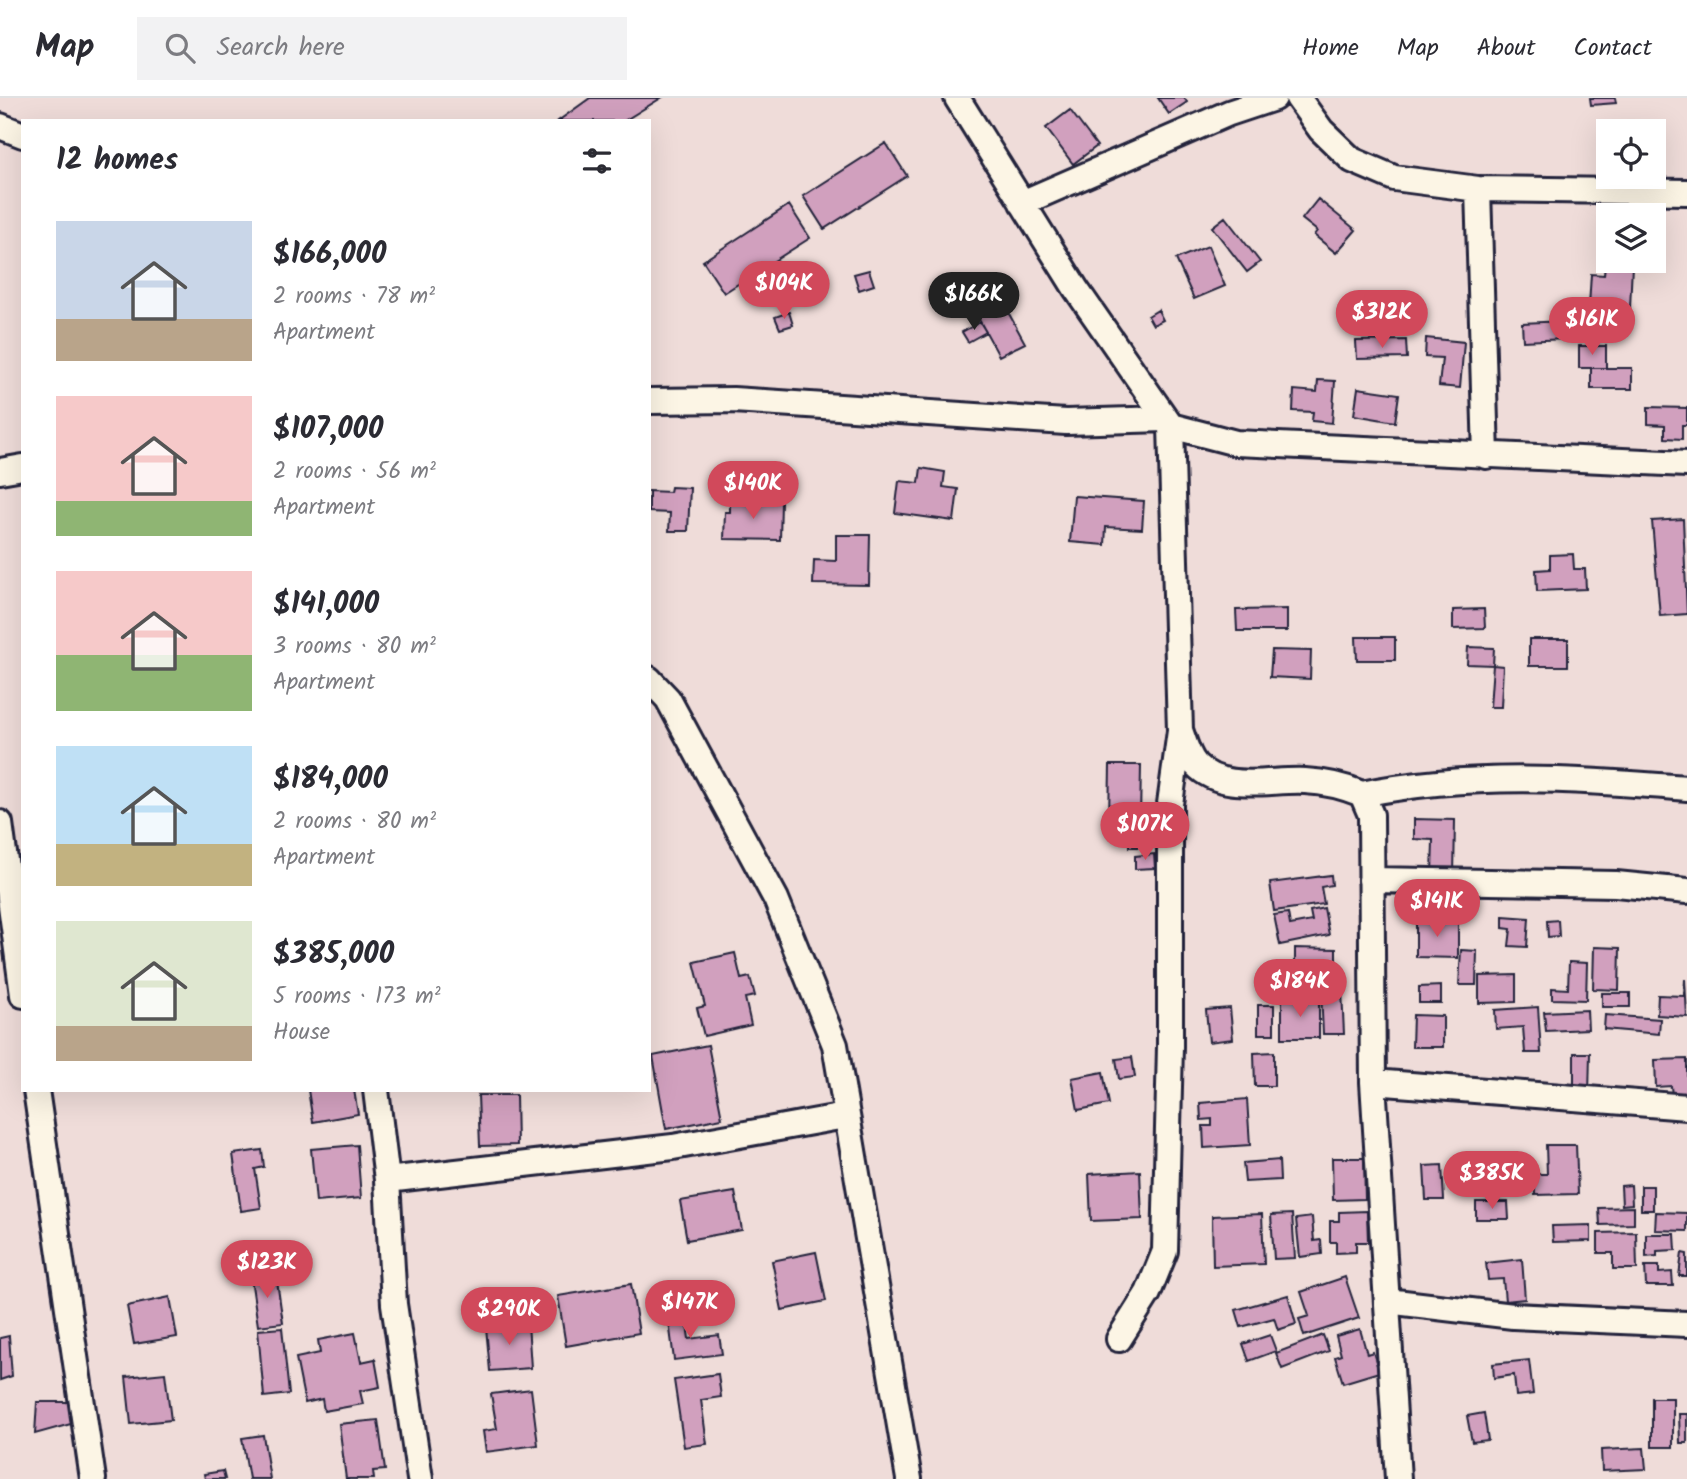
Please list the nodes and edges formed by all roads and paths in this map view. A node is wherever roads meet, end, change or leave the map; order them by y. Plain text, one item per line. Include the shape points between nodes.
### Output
1 (957, 98) edge
2 (1274, 98) edge
3 (1298, 98) edge
4 (0, 126) edge
5 (21, 134) edge
6 (1478, 189) junction
7 (1687, 191) edge
8 (1022, 203) junction
9 (651, 401) edge
10 (1168, 422) junction
11 (1486, 456) junction
12 (1687, 464) edge
13 (21, 467) edge
14 (0, 471) edge
15 (651, 681) edge
16 (1180, 730) junction
17 (1687, 788) edge
18 (1363, 794) junction
19 (0, 822) edge
20 (1371, 880) junction
21 (1687, 891) edge
22 (21, 980) edge
23 (1373, 1082) junction
24 (36, 1092) edge
25 (376, 1092) edge
26 (1687, 1107) edge
27 (845, 1116) junction
28 (387, 1180) junction
29 (1387, 1301) junction
30 (1687, 1324) edge
31 (1119, 1339) dead end
32 (93, 1479) edge
33 (420, 1479) edge
34 (909, 1479) edge
35 (1398, 1479) edge

1 - 8 street
2 - 8 street
3 - 6 street via 1321,130 1352,160 1394,178
4 - 5 street
6 - 7 street
6 - 11 street
8 - 10 street
9 - 10 street via 733,400 1066,422
10 - 11 street via 1236,443
10 - 16 street
11 - 12 street
13 - 14 street
15 - 27 street via 668,699 776,899 835,1045
16 - 18 street via 1194,764 1212,778 1245,783 1303,781 1338,785
16 - 31 street via 1170,804 1165,1251 1148,1293
17 - 18 street via 1558,778 1475,778
18 - 20 street via 1371,815
19 - 22 street
20 - 21 street via 1616,884
20 - 23 street
23 - 26 street
23 - 29 street
24 - 32 street
25 - 28 street
27 - 28 street via 673,1147
27 - 34 street
28 - 33 street via 394,1304
29 - 30 street via 1513,1316
29 - 35 street

